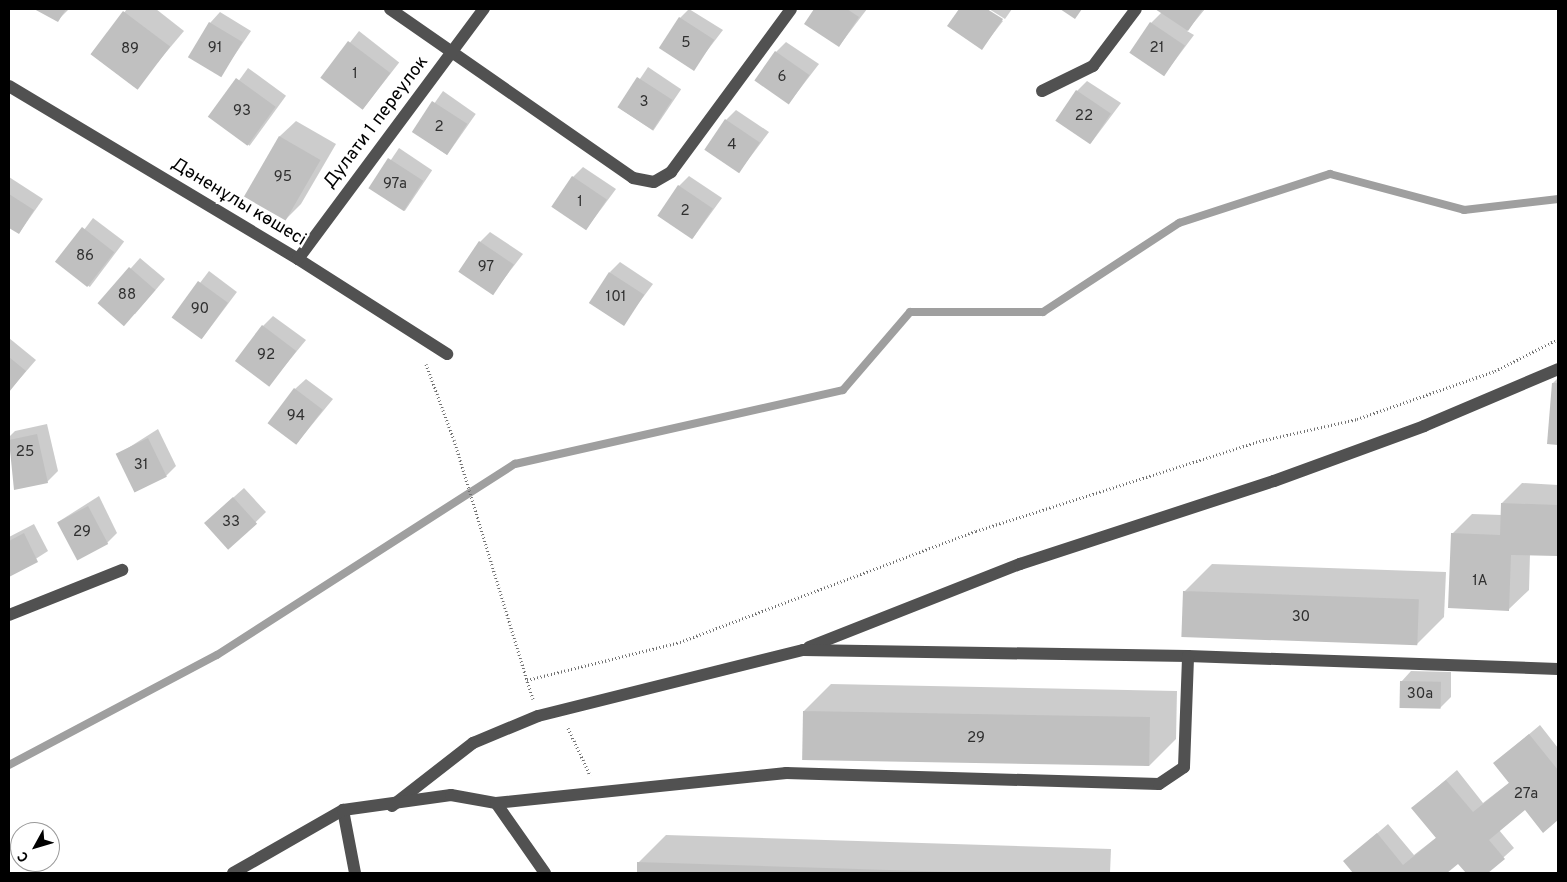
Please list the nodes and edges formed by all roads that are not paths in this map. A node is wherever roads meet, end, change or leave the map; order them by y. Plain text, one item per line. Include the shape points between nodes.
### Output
1 (390, 9) edge
2 (484, 9) edge
3 (791, 9) edge
4 (1136, 9) edge
5 (450, 54) junction
6 (9, 86) edge
7 (1042, 91) dead end
8 (298, 258) junction
9 (447, 354) dead end
10 (1558, 368) edge
11 (122, 570) dead end
12 (9, 615) edge
13 (803, 650) junction
14 (1188, 656) junction
15 (1558, 669) edge
16 (496, 803) junction
17 (392, 806) junction
18 (343, 810) junction
19 (233, 873) edge
20 (356, 873) edge
21 (545, 873) edge

1 - 5 street
2 - 5 street, Дулати 1 переулок
3 - 5 street via 671,172 654,182 633,178
4 - 7 street via 1093,66
5 - 8 street, Дулати 1 переулок
6 - 8 street, Дәненұлы көшесі
8 - 9 street, Дәненұлы көшесі
10 - 13 street via 1424,426 1274,481 1020,564
11 - 12 street
13 - 14 street
13 - 17 street via 538,716 473,743
14 - 15 street
14 - 16 street via 1184,767 1159,784 786,773
16 - 17 street via 451,795
16 - 21 street
17 - 18 street
18 - 19 street
18 - 20 street

